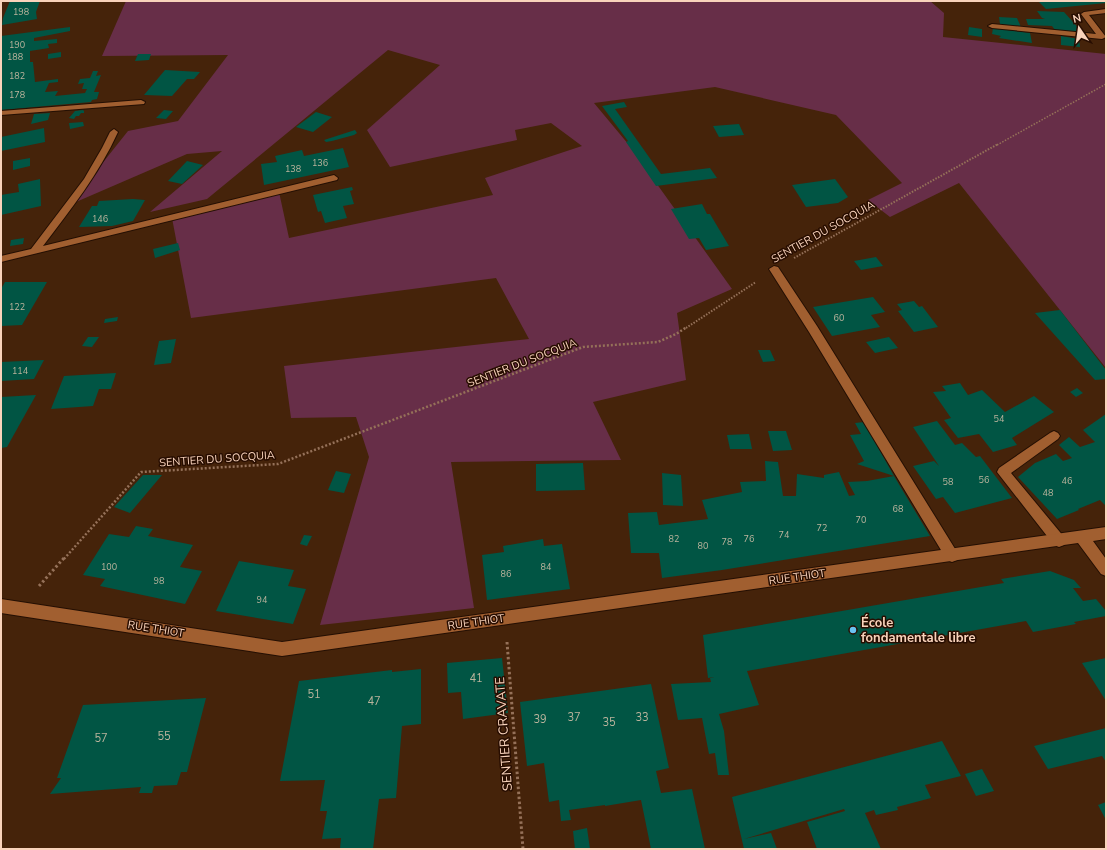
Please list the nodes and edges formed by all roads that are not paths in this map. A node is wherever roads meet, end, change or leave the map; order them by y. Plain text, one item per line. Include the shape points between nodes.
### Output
1 (1106, 12) edge
2 (992, 26) dead end
3 (141, 102) dead end
4 (1, 113) edge
5 (114, 132) dead end
6 (334, 178) dead end
7 (34, 251) junction
8 (1, 259) edge
9 (774, 269) road end
10 (1054, 436) dead end
11 (1106, 533) edge
12 (1082, 537) junction
13 (1059, 541) junction
14 (952, 556) junction
15 (1106, 570) edge
16 (1, 606) edge

1 - 2 street via 1084,14 1102,36
3 - 4 street
5 - 7 street via 105,154
6 - 7 street
7 - 8 street
9 - 14 street
10 - 13 street via 1003,472
11 - 12 street, RUE THIOT
12 - 13 street, RUE THIOT
12 - 15 street
13 - 14 street, RUE THIOT
14 - 16 street, RUE THIOT via 282,649

